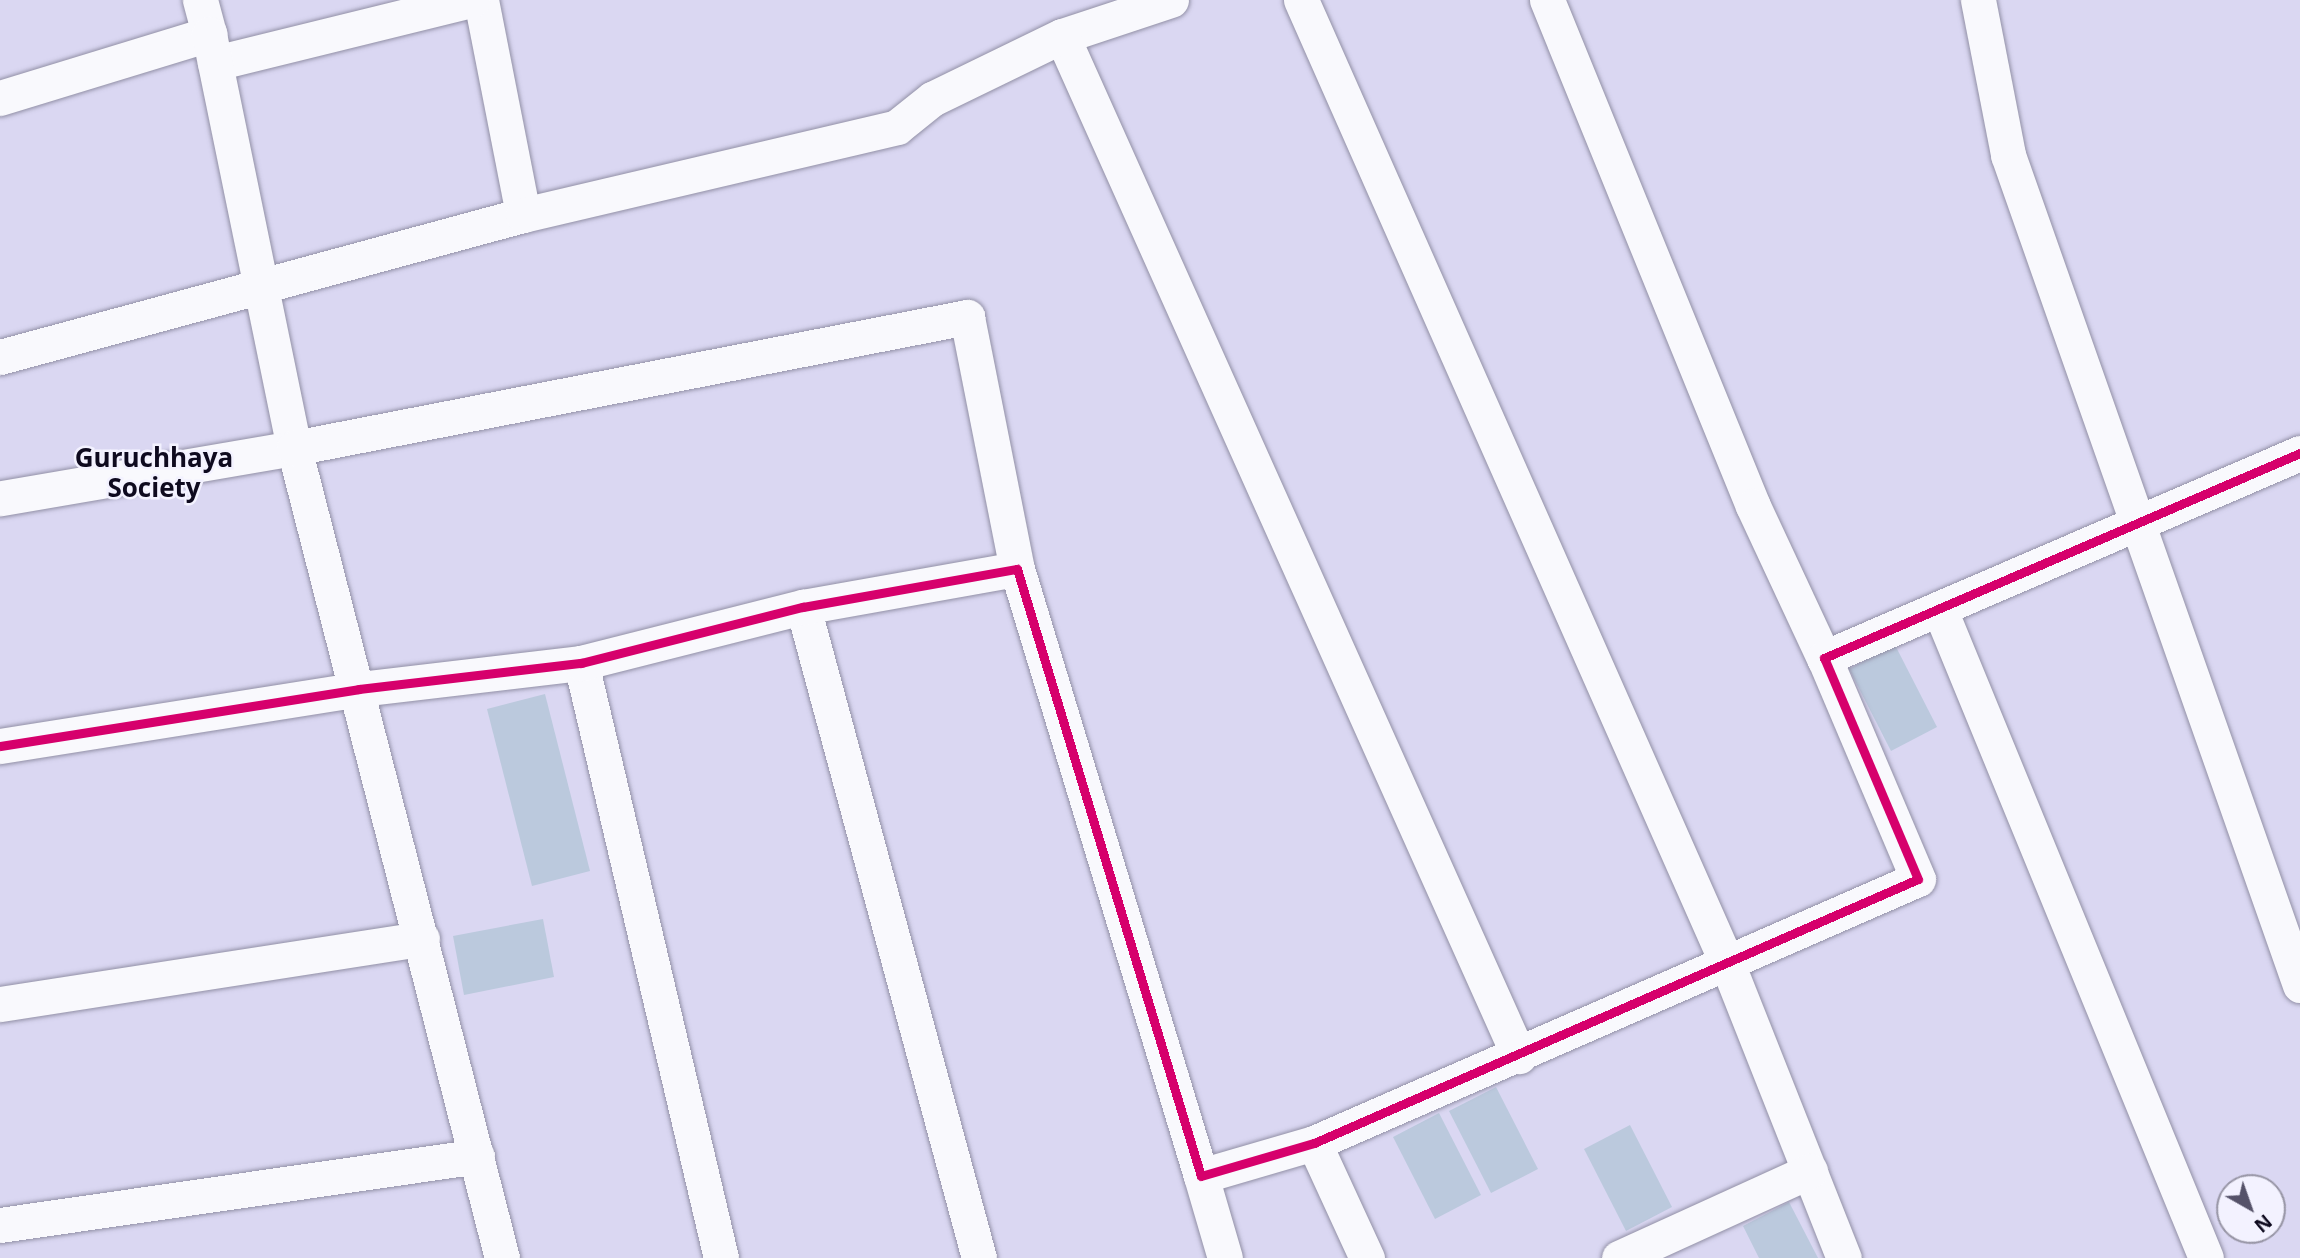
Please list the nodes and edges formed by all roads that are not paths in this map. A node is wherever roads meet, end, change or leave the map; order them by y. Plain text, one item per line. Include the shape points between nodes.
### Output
1 (200, 0) edge
2 (472, 0) edge
3 (481, 0) edge
4 (1171, 0) edge
5 (1301, 0) edge
6 (1547, 0) edge
7 (1979, 0) edge
8 (1062, 36) junction
9 (212, 49) junction
10 (0, 98) edge
11 (523, 215) junction
12 (261, 285) junction
13 (0, 357) edge
14 (294, 448) junction
15 (2300, 453) edge
16 (0, 498) edge
17 (2139, 527) junction
18 (1017, 569) junction
19 (803, 607) junction
20 (1940, 610) junction
21 (1824, 658) junction
22 (581, 663) junction
23 (359, 689) junction
24 (0, 746) edge
25 (2292, 938) edge
26 (422, 939) junction
27 (1727, 963) junction
28 (2300, 985) edge
29 (0, 1004) edge
30 (1519, 1056) junction
31 (1314, 1143) junction
32 (477, 1156) junction
33 (1810, 1171) junction
34 (1202, 1176) junction
35 (0, 1225) edge
36 (502, 1258) edge
37 (721, 1258) edge
38 (979, 1258) edge
39 (1225, 1258) edge
40 (1367, 1258) edge
41 (1619, 1258) edge
42 (1844, 1258) edge
43 (2206, 1258) edge

1 - 9 street
2 - 9 street
3 - 11 street
4 - 8 street
5 - 27 street
6 - 21 street via 1753,506
7 - 17 street via 2008,155
8 - 11 street via 932,99 897,127
8 - 30 street
9 - 10 street
9 - 12 street
11 - 12 street
12 - 13 street
12 - 14 street
14 - 16 street
14 - 18 street via 967,317
14 - 23 street
15 - 17 street
17 - 20 street
17 - 25 street
18 - 19 street
18 - 34 street
19 - 22 street
19 - 38 street
20 - 21 street
20 - 43 street
21 - 27 street via 1917,879
22 - 23 street
22 - 37 street
23 - 24 street
23 - 26 street
25 - 28 street
26 - 29 street
26 - 32 street
27 - 30 street
27 - 33 street
30 - 31 street
31 - 34 street
31 - 40 street
32 - 35 street
32 - 36 street
33 - 41 street
33 - 42 street
34 - 39 street

